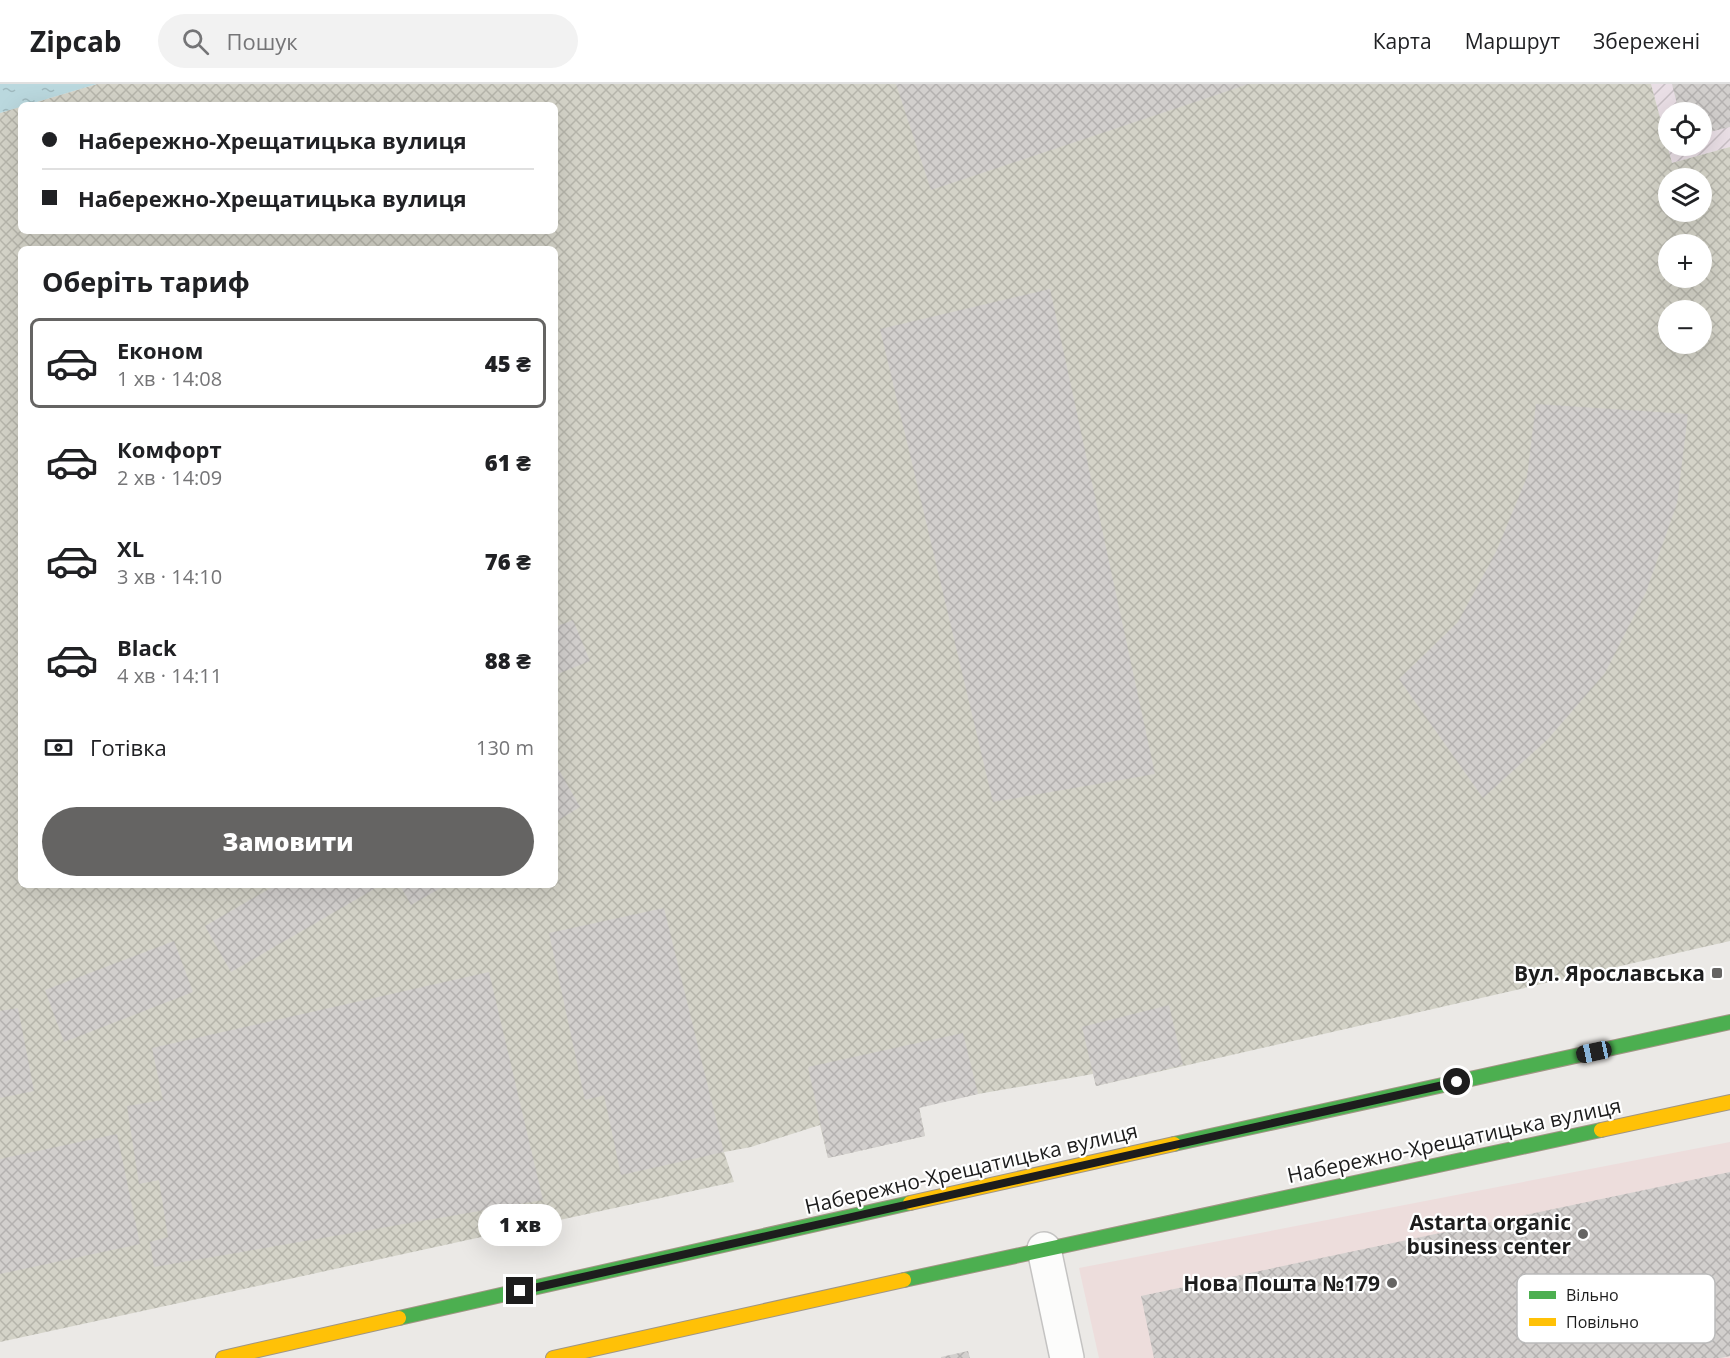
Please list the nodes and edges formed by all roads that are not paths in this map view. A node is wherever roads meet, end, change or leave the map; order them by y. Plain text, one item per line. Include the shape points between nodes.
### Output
1 (1730, 1022) edge
2 (1730, 1102) edge
3 (1044, 1249) junction
4 (223, 1358) edge
5 (553, 1358) edge
6 (1067, 1358) edge

1 - 4 main road, Набережно-Хрещатицька вулиця
2 - 3 main road, Набережно-Хрещатицька вулиця
3 - 5 main road, Набережно-Хрещатицька вулиця
3 - 6 street

